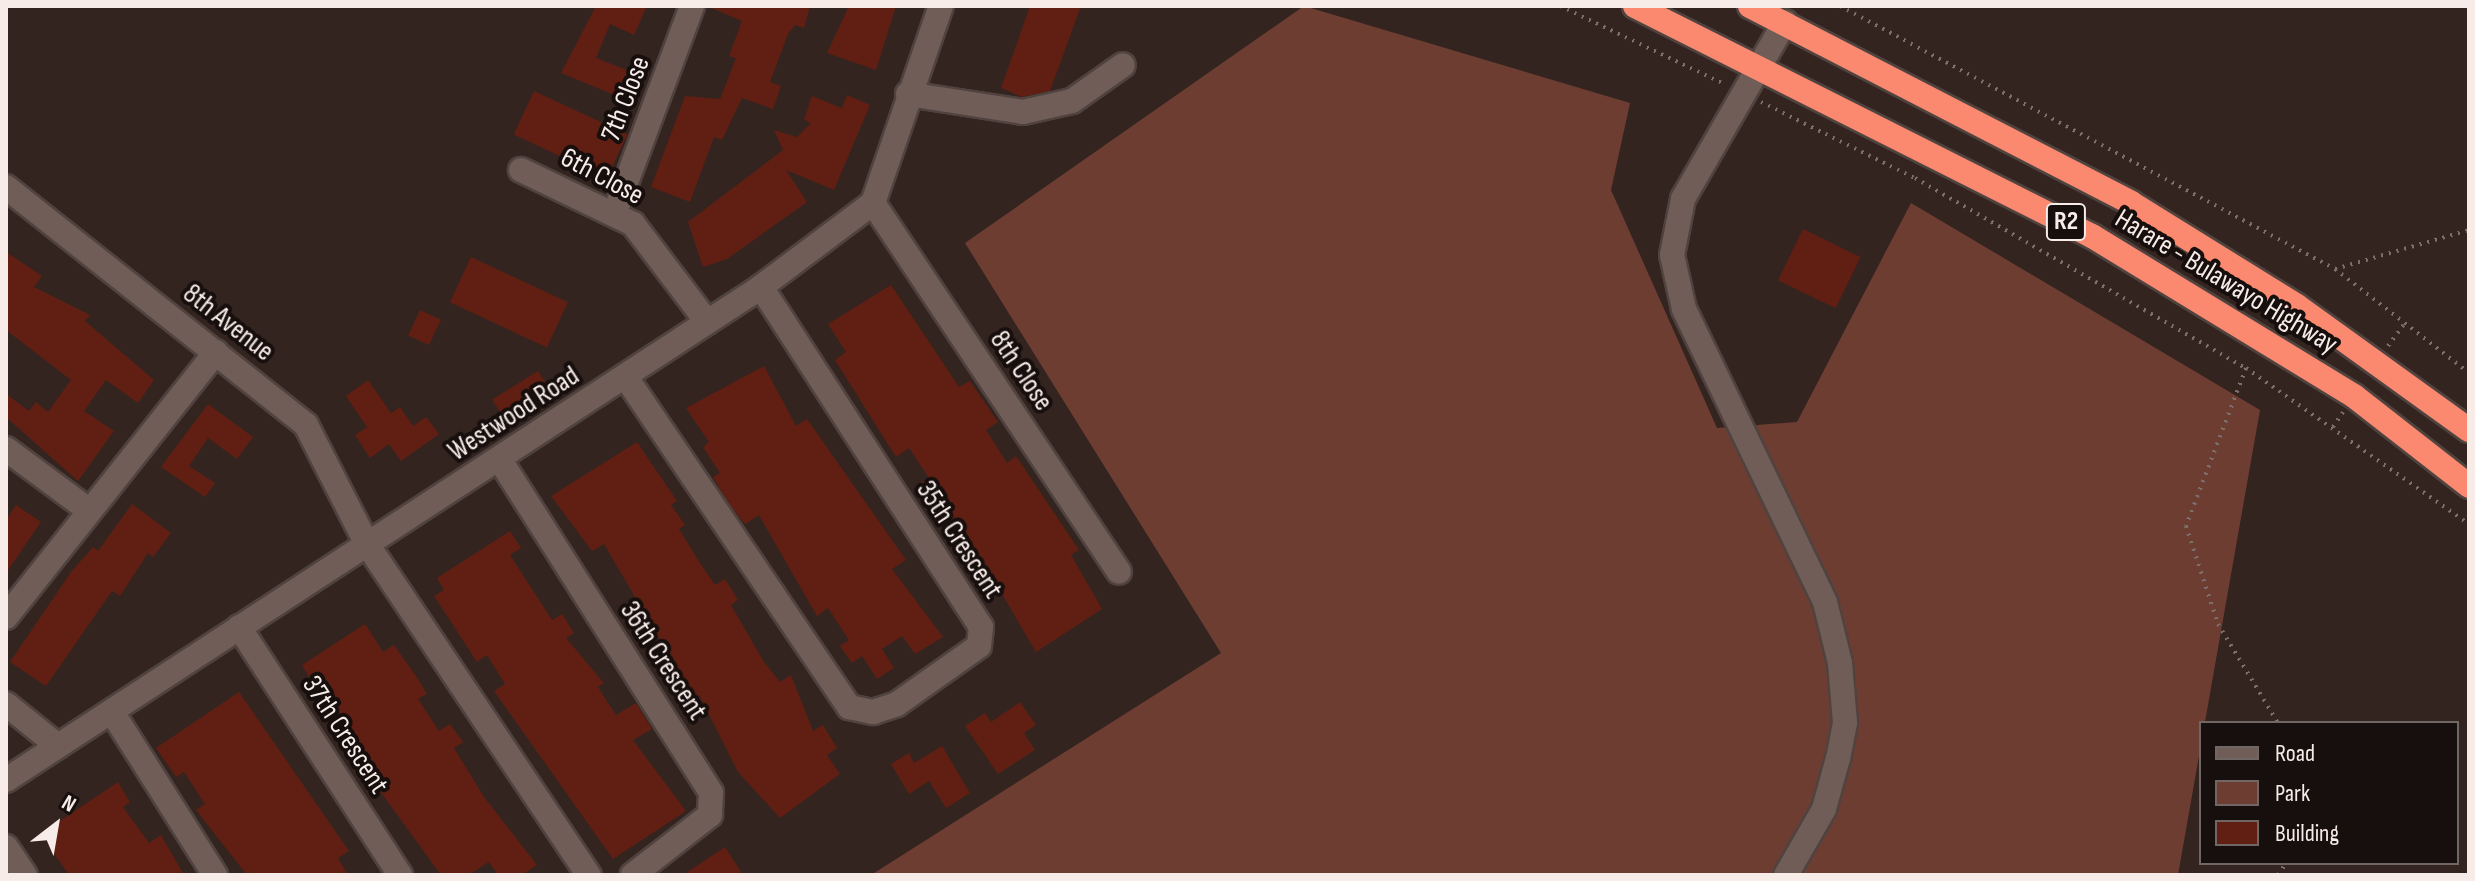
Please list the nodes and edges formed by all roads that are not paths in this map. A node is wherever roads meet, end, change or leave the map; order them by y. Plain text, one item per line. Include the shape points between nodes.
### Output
1 (692, 6) edge
2 (941, 6) edge
3 (1635, 6) edge
4 (1750, 6) edge
5 (1785, 22) junction
6 (1123, 65) dead end
7 (1762, 66) junction
8 (908, 94) junction
9 (521, 170) dead end
10 (6, 187) edge
11 (873, 203) junction
12 (615, 212) junction
13 (761, 287) junction
14 (707, 322) junction
15 (216, 352) junction
16 (625, 376) junction
17 (2469, 430) edge
18 (6, 449) edge
19 (500, 460) junction
20 (2469, 486) edge
21 (87, 509) junction
22 (367, 544) junction
23 (1119, 572) dead end
24 (6, 617) edge
25 (239, 627) junction
26 (6, 704) edge
27 (112, 712) junction
28 (58, 746) junction
29 (6, 780) edge
30 (6, 847) edge
31 (25, 875) edge
32 (215, 875) edge
33 (400, 875) edge
34 (589, 875) edge
35 (633, 875) edge
36 (1786, 875) edge

1 - 12 street, 7th Close
2 - 8 street
3 - 7 highway, Harare - Bulawayo Highway / R2
4 - 5 highway, Harare - Bulawayo Highway / R2
5 - 7 street
5 - 17 highway, Harare - Bulawayo Highway / R2 via 2131,203 2297,306
6 - 8 street via 1072,101 1023,112
7 - 20 highway, Harare - Bulawayo Highway / R2 via 1974,171 2190,293 2354,396
7 - 36 street via 1749,96 1683,199 1672,255 1684,309 1819,587 1840,663 1845,723 1838,758 1824,809
8 - 11 street
9 - 12 street, 6th Close
10 - 15 street, 8th Avenue
11 - 13 street, Westwood Road
11 - 23 street, 8th Close
12 - 14 street, 6th Close via 633,224
13 - 14 street, Westwood Road
13 - 16 street, 35th Crescent via 981,627 979,646 897,704 873,712 849,707
14 - 16 street, Westwood Road
15 - 21 street
15 - 22 street, 8th Avenue via 306,425
16 - 19 street, Westwood Road
18 - 21 street
19 - 22 street, Westwood Road
19 - 35 street, 36th Crescent via 711,793 710,815
21 - 24 street
22 - 25 street, Westwood Road
22 - 34 street
25 - 27 street, Westwood Road
25 - 33 street, 37th Crescent
26 - 28 street
27 - 28 street, Westwood Road
27 - 32 street
28 - 29 street, Westwood Road
30 - 31 street

